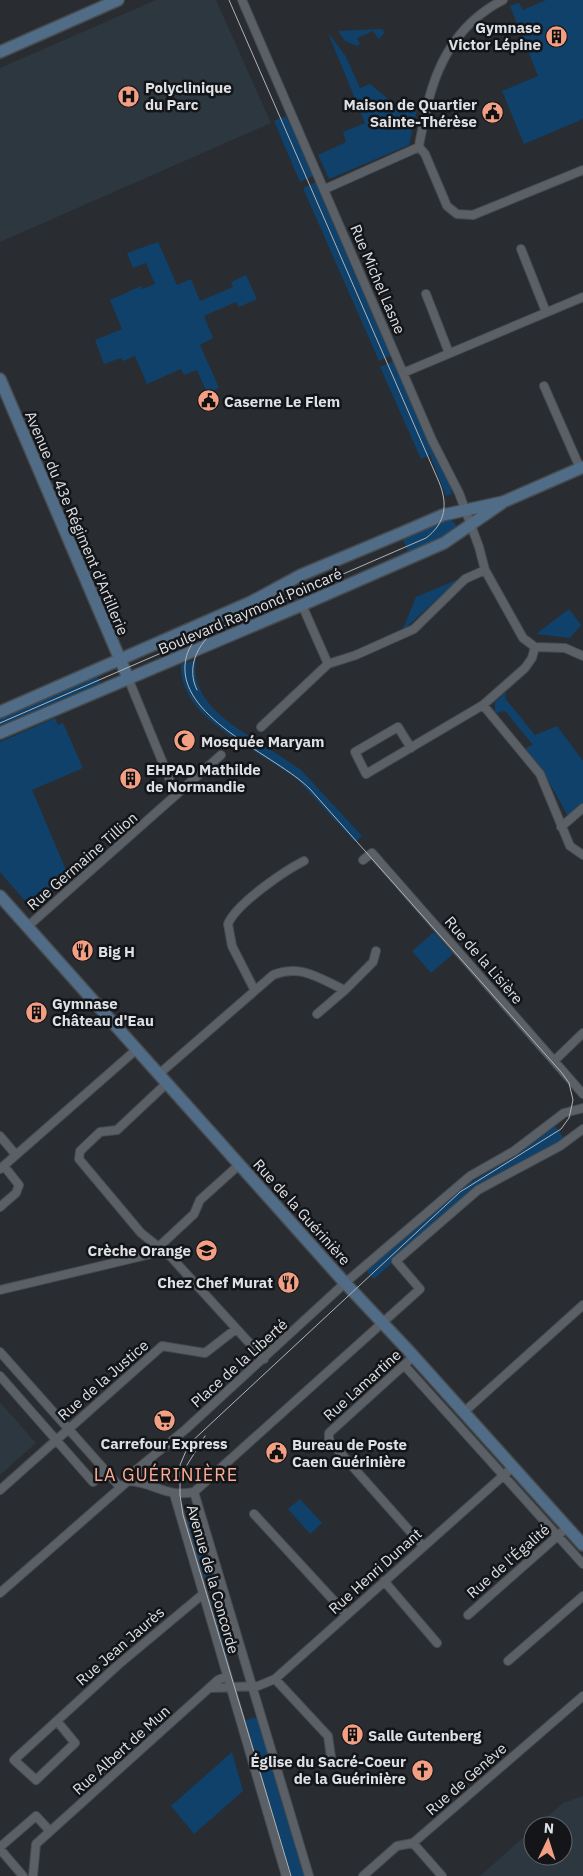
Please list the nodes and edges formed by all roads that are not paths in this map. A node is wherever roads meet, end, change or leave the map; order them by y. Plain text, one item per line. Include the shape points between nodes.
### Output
1 (118, 0) edge
2 (242, 0) edge
3 (503, 0) edge
4 (0, 52) edge
5 (419, 147) junction
6 (583, 170) edge
7 (325, 189) junction
8 (521, 249) dead end
9 (426, 294) dead end
10 (583, 297) edge
11 (546, 312) junction
12 (449, 353) junction
13 (403, 373) junction
14 (0, 380) edge
15 (544, 386) dead end
16 (582, 468) edge
17 (503, 502) junction
18 (465, 509) junction
19 (471, 525) junction
20 (485, 570) junction
21 (302, 606) junction
22 (535, 647) junction
23 (583, 656) edge
24 (119, 658) junction
25 (328, 664) junction
26 (128, 678) junction
27 (483, 705) junction
28 (0, 712) edge
29 (261, 727) dead end
30 (0, 733) edge
31 (411, 748) junction
32 (221, 755) dead end
33 (176, 795) junction
34 (583, 808) edge
35 (561, 827) junction
36 (583, 855) edge
37 (363, 860) dead end
38 (304, 861) dead end
39 (0, 896) edge
40 (27, 927) junction
41 (376, 951) dead end
42 (254, 989) junction
43 (345, 990) junction
44 (317, 1014) dead end
45 (583, 1034) edge
46 (137, 1049) junction
47 (554, 1061) junction
48 (159, 1074) junction
49 (168, 1083) junction
50 (583, 1094) edge
51 (583, 1108) edge
52 (583, 1128) edge
53 (0, 1136) edge
54 (16, 1155) junction
55 (240, 1164) junction
56 (2, 1167) edge
57 (0, 1207) edge
58 (159, 1246) junction
59 (345, 1283) junction
60 (0, 1290) edge
61 (583, 1305) edge
62 (382, 1322) junction
63 (236, 1329) junction
64 (0, 1352) edge
65 (414, 1356) junction
66 (264, 1359) junction
67 (404, 1365) junction
68 (0, 1376) edge
69 (464, 1412) junction
70 (69, 1428) junction
71 (58, 1440) junction
72 (149, 1461) junction
73 (513, 1467) junction
74 (105, 1471) junction
75 (503, 1476) junction
76 (128, 1480) junction
77 (146, 1484) junction
78 (120, 1487) junction
79 (0, 1490) edge
80 (194, 1492) junction
81 (174, 1494) junction
82 (254, 1514) dead end
83 (567, 1527) junction
84 (558, 1536) junction
85 (583, 1545) edge
86 (423, 1546) junction
87 (583, 1564) edge
88 (384, 1581) junction
89 (0, 1593) edge
90 (203, 1594) junction
91 (583, 1596) edge
92 (347, 1615) junction
93 (468, 1616) dead end
94 (437, 1643) dead end
95 (508, 1661) dead end
96 (226, 1676) junction
97 (274, 1679) junction
98 (252, 1686) junction
99 (210, 1688) junction
100 (230, 1688) junction
101 (583, 1696) edge
102 (57, 1721) junction
103 (332, 1764) dead end
104 (50, 1831) junction
105 (413, 1843) junction
106 (0, 1848) edge
107 (23, 1876) edge
108 (33, 1876) edge
109 (286, 1876) edge
110 (309, 1876) edge
111 (363, 1876) edge
112 (442, 1876) edge

1 - 4 main road
2 - 7 street, Rue Michel Lasne
3 - 5 street via 469,23 444,56 430,93
5 - 6 street via 447,206 457,214 473,215
5 - 7 street
7 - 13 street, Rue Michel Lasne
8 - 11 street
9 - 12 street
10 - 11 street
11 - 12 street
12 - 13 street
13 - 18 street, Rue Michel Lasne
14 - 24 main road, Avenue du 43e Régiment d'Artillerie
15 - 16 street, Boulevard Raymond Poincaré
16 - 17 main road, Boulevard Raymond Poincaré
17 - 18 main road, Boulevard Raymond Poincaré
17 - 19 main road, Boulevard Raymond Poincaré
18 - 19 street, Rue Michel Lasne
18 - 24 main road, Boulevard Raymond Poincaré via 301,575 251,602
19 - 20 street, Rue Michel Lasne
19 - 21 main road, Boulevard Raymond Poincaré via 444,543
20 - 22 street, Rue Michel Lasne via 523,638
20 - 25 street via 466,579 414,629
21 - 25 street
21 - 26 main road, Boulevard Raymond Poincaré
22 - 23 street via 565,648
22 - 27 street via 525,668
24 - 26 main road, Avenue du 43e Régiment d'Artillerie
24 - 28 main road, Boulevard Raymond Poincaré
25 - 29 street
26 - 30 main road, Boulevard Raymond Poincaré
26 - 33 street
27 - 31 street
27 - 35 street via 540,774
31 - 31 street via 398,727 355,752 366,774
32 - 33 street, Rue Germaine Tillion
33 - 40 street, Rue Germaine Tillion
34 - 35 street
35 - 36 street via 570,846
37 - 47 street, Rue de la Lisière via 372,853
38 - 42 street via 283,871 236,912 228,924 232,946
39 - 40 main road, Rue de la Guérinière
40 - 46 main road, Rue de la Guérinière
41 - 43 street via 373,962
42 - 43 street via 273,975 287,970 300,971
42 - 48 street
43 - 44 street
45 - 47 street
46 - 48 main road, Rue de la Guérinière
46 - 54 street
47 - 50 street, Rue de la Lisière
48 - 49 main road, Rue de la Guérinière
49 - 55 main road, Rue de la Guérinière
49 - 58 street via 117,1130 100,1132 78,1154 80,1161 141,1233
51 - 59 street, Place de la Liberté via 564,1113 514,1151 470,1176
52 - 62 street via 560,1146 478,1190 396,1261 420,1289
53 - 54 street
54 - 56 street
55 - 58 street via 200,1200 194,1214
55 - 59 main road, Rue de la Guérinière
56 - 57 street via 19,1184 16,1192
58 - 60 street via 150,1254
58 - 63 street
59 - 62 main road, Rue de la Guérinière
59 - 66 street, Place de la Liberté
61 - 69 street
62 - 65 main road, Rue de la Guérinière
62 - 80 street
63 - 66 street
63 - 70 street, Rue de la Justice via 205,1354 162,1346
64 - 70 street
65 - 67 street, Rue Lamartine
65 - 69 main road, Rue de la Guérinière
66 - 72 street, Place de la Liberté
67 - 75 street
67 - 86 street, Rue Lamartine via 329,1434 329,1440
68 - 71 street
69 - 73 main road, Rue de la Guérinière
70 - 71 street, Rue de la Justice
70 - 74 street
71 - 74 street via 93,1482
71 - 79 street, Rue de la Justice
72 - 76 street, Place de la Liberté
72 - 77 street via 145,1471
73 - 75 street, Rue Henri Dunant
73 - 83 main road, Rue de la Guérinière
74 - 78 street
75 - 84 street
75 - 86 street, Rue Henri Dunant
76 - 77 street, Avenue de la Concorde
76 - 78 street, Place de la Liberté
77 - 81 street, Avenue de la Concorde
78 - 89 street, Place de la Liberté
80 - 81 street
80 - 98 street, Avenue de la Concorde
81 - 90 street, Avenue de la Concorde
82 - 92 street
83 - 84 street, Rue de l'Égalité
83 - 85 main road, Rue de la Guérinière
84 - 87 street
84 - 93 street, Rue de l'Égalité
86 - 88 street, Rue Henri Dunant
88 - 92 street, Rue Henri Dunant
88 - 94 street
90 - 96 street, Avenue de la Concorde
90 - 102 street, Rue Jean Jaurès
91 - 95 street
92 - 97 street, Rue Henri Dunant
96 - 99 street, Rue Albert de Mun
96 - 100 street, Avenue de la Concorde
97 - 98 street, Rue Henri Dunant via 267,1684
97 - 103 street via 328,1736
98 - 100 street
98 - 110 street, Avenue de la Concorde
99 - 100 street
99 - 104 street, Rue Albert de Mun
100 - 109 street, Avenue de la Concorde
101 - 105 street, Rue de Genève
102 - 102 street, Rue Jean Jaurès via 14,1760 36,1780 76,1743
104 - 106 street via 36,1816
104 - 108 street, Rue Albert de Mun via 36,1844
105 - 111 street, Rue de Genève via 396,1846
105 - 112 street
106 - 107 street

